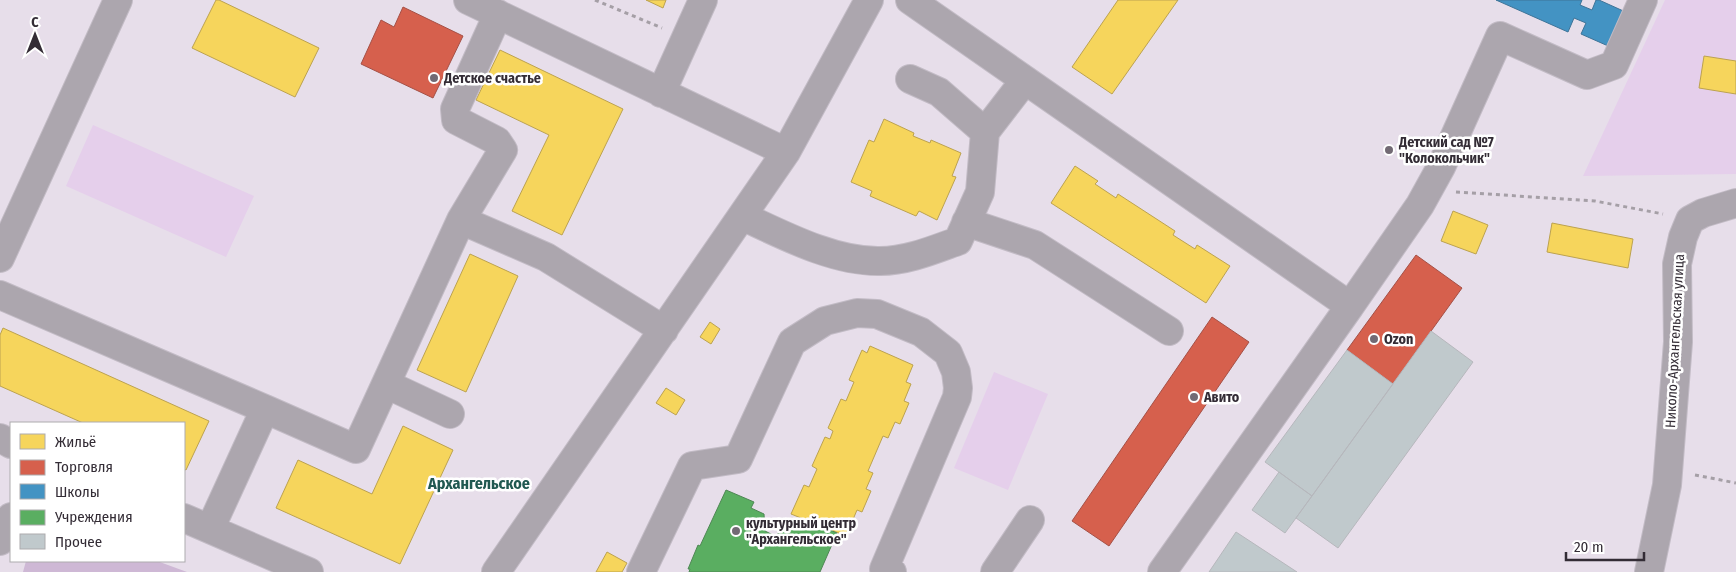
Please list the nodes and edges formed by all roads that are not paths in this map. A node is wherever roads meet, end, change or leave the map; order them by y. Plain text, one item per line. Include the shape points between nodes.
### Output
1 (118, 0) edge
2 (468, 0) edge
3 (703, 0) edge
4 (870, 0) edge
5 (910, 0) edge
6 (1643, 0) edge
7 (498, 14) junction
8 (910, 79) dead end
9 (1025, 80) junction
10 (661, 93) junction
11 (984, 132) junction
12 (786, 152) junction
13 (1736, 203) edge
14 (742, 216) junction
15 (461, 220) junction
16 (966, 222) junction
17 (0, 258) edge
18 (0, 295) edge
19 (1350, 306) junction
20 (664, 330) junction
21 (1169, 331) dead end
22 (386, 384) junction
23 (265, 409) junction
24 (450, 414) dead end
25 (185, 518) edge
26 (10, 519) edge
27 (1030, 520) dead end
28 (210, 530) junction
29 (0, 541) edge
30 (309, 572) edge
31 (496, 572) edge
32 (641, 572) edge
33 (892, 572) edge
34 (995, 572) edge
35 (1162, 572) edge
36 (1649, 572) edge

1 - 17 street
2 - 7 street
3 - 10 street
4 - 12 street
5 - 9 street
6 - 19 street via 1614,65 1587,75 1500,36 1428,191
7 - 10 street
7 - 15 street via 455,109 456,120 497,141 503,150
8 - 11 street via 939,92
9 - 11 street
9 - 19 street
10 - 12 street
11 - 16 street via 980,192
12 - 14 street
13 - 36 street, Николо-Архангельская улица via 1690,220 1683,237 1677,264 1678,342 1667,485
14 - 16 street via 793,240 852,259 881,261 916,256 958,242
14 - 20 street
15 - 20 street via 546,257
15 - 22 street
16 - 21 street via 1035,245
18 - 23 street
19 - 35 street
20 - 31 street
22 - 23 street via 356,449
22 - 24 street
23 - 28 street
25 - 28 street
26 - 29 street
27 - 34 street
28 - 30 street
32 - 33 street via 692,466 738,458 792,342 825,321 857,313 877,314 920,332 948,353 956,372 957,397 884,569

